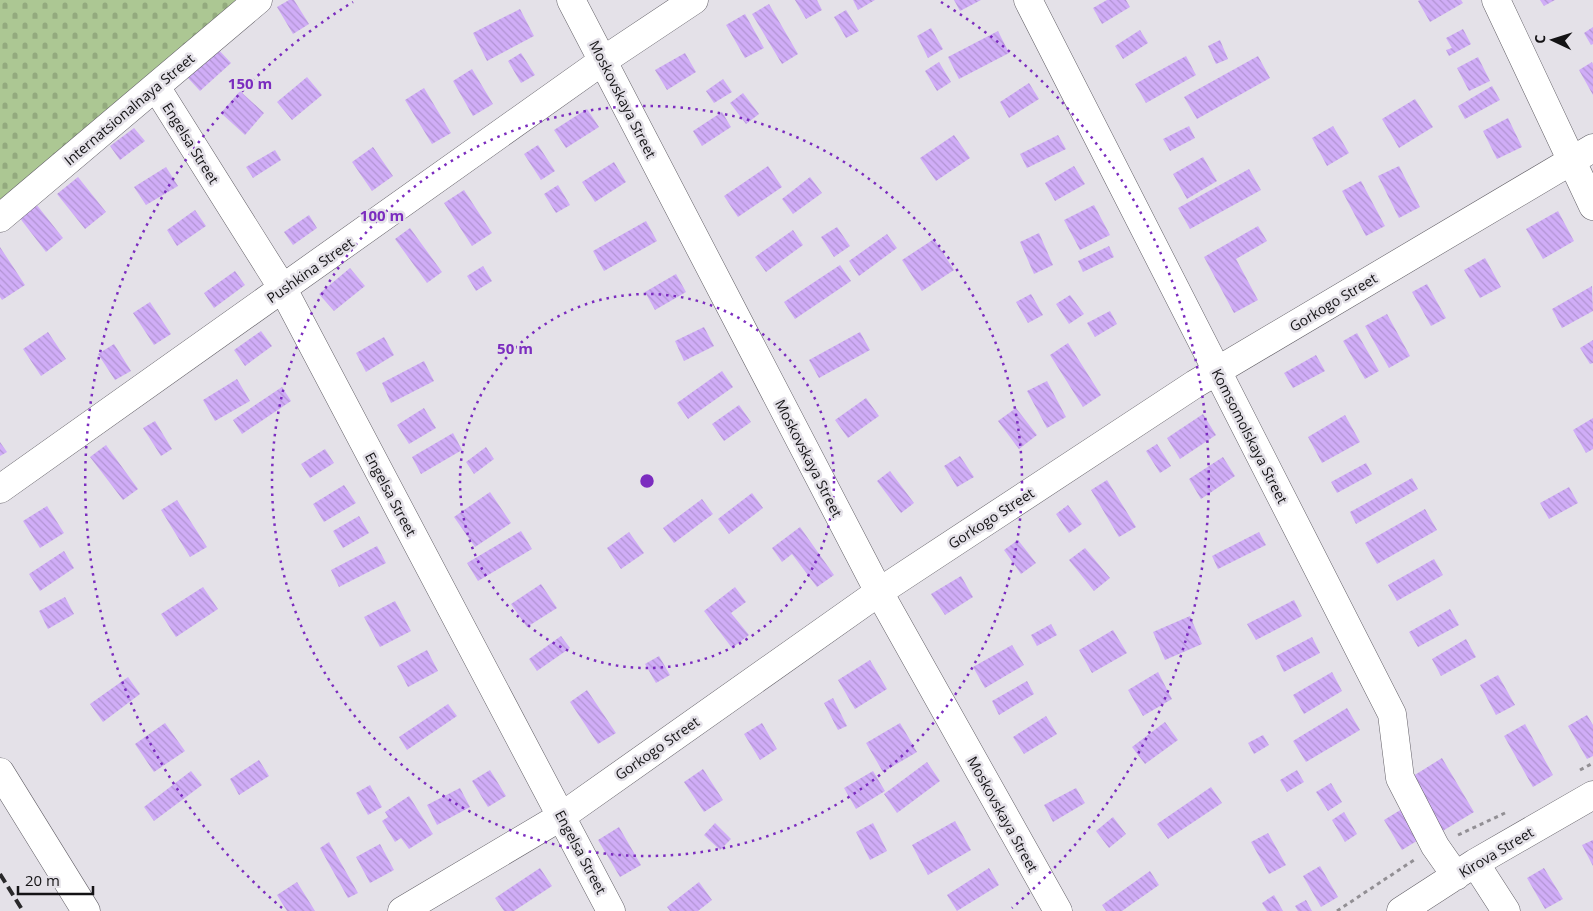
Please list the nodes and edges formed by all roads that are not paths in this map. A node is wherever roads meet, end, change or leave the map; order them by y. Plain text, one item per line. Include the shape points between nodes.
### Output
1 (258, 0) edge
2 (572, 0) edge
3 (694, 0) edge
4 (1028, 0) edge
5 (1496, 0) edge
6 (604, 60) junction
7 (156, 87) junction
8 (1582, 155) edge
9 (1593, 206) edge
10 (0, 218) edge
11 (282, 289) junction
12 (1217, 371) junction
13 (0, 489) edge
14 (878, 592) junction
15 (0, 772) edge
16 (1593, 794) edge
17 (562, 816) junction
18 (1466, 870) junction
19 (86, 911) edge
20 (402, 911) edge
21 (611, 911) edge
22 (1058, 911) edge
23 (1401, 911) edge
24 (1506, 911) edge

1 - 7 street, Internatsionalnaya Street
2 - 6 street, Moskovskaya Street
3 - 6 street, Pushkina Street
4 - 12 street, Komsomolskaya Street
5 - 8 street
6 - 11 street, Pushkina Street
6 - 14 street, Moskovskaya Street
7 - 10 street, Internatsionalnaya Street
7 - 11 street, Engelsa Street
8 - 9 street
8 - 12 street, Gorkogo Street
11 - 13 street, Pushkina Street
11 - 17 street, Engelsa Street
12 - 14 street, Gorkogo Street
12 - 18 street, Komsomolskaya Street via 1392,714 1400,778 1435,846
14 - 17 street, Gorkogo Street
14 - 22 street, Moskovskaya Street
15 - 19 street
16 - 18 street, Kirova Street
17 - 20 street, Gorkogo Street
17 - 21 street, Engelsa Street
18 - 23 street, Kirova Street
18 - 24 street, Komsomolskaya Street

